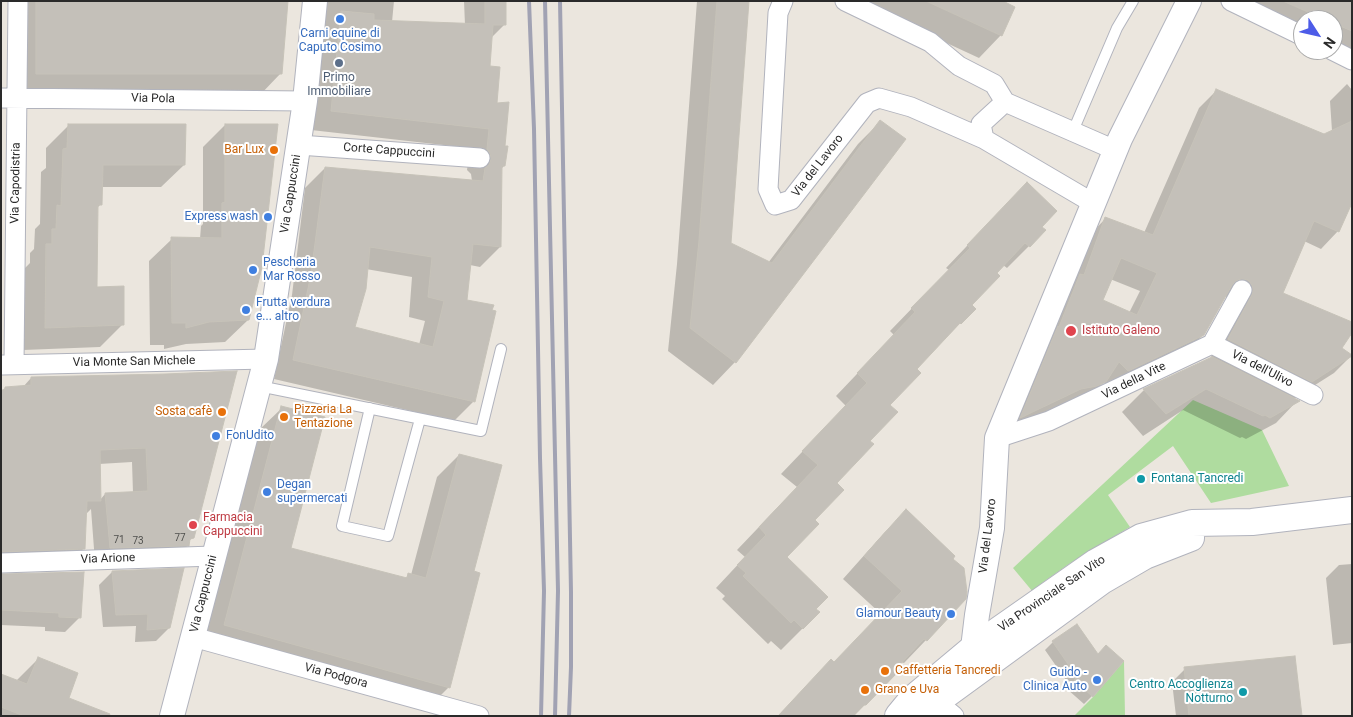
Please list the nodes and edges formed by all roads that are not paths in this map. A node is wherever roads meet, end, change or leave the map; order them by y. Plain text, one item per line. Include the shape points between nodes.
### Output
1 (18, 1) edge
2 (315, 1) edge
3 (783, 1) edge
4 (845, 1) edge
5 (1133, 1) edge
6 (1188, 1) edge
7 (1231, 1) edge
8 (1293, 31) edge
9 (9, 98) edge
10 (305, 101) junction
11 (1005, 102) junction
12 (1073, 132) junction
13 (984, 139) junction
14 (299, 145) junction
15 (1115, 150) junction
16 (480, 158) dead end
17 (1093, 203) junction
18 (1242, 290) dead end
19 (1212, 344) junction
20 (501, 349) dead end
21 (266, 359) junction
22 (7, 364) edge
23 (259, 386) junction
24 (1313, 395) dead end
25 (370, 408) junction
26 (420, 419) junction
27 (997, 438) junction
28 (1352, 510) edge
29 (1231, 522) junction
30 (214, 556) junction
31 (1, 563) edge
32 (194, 637) junction
33 (974, 648) junction
34 (936, 711) edge
35 (172, 716) edge
36 (479, 716) edge
37 (898, 716) edge

1 - 9 street, Via Capodistria
2 - 10 street, Via Cappuccini
3 - 13 street, Via del Lavoro via 778,12 768,188 775,204 791,200 867,103 879,98
4 - 11 street via 930,42 959,66 994,84
5 - 12 lane via 1117,28
6 - 15 street, Via del Lavoro
7 - 8 street
9 - 10 street, Via Pola
9 - 22 street, Via Capodistria
10 - 14 street, Via Cappuccini
11 - 12 street
11 - 13 street via 982,124
12 - 15 street
13 - 17 street, Via del Lavoro
14 - 16 street, Corte Cappuccini
14 - 21 street, Via Cappuccini
15 - 17 street, Via del Lavoro
17 - 27 street, Via del Lavoro
18 - 19 street
19 - 24 street, Via dell'Ulivo
19 - 27 street, Via della Vite via 1049,421
20 - 26 lane via 481,431
21 - 22 street, Via Monte San Michele
21 - 23 street, Via Cappuccini
23 - 25 lane
23 - 30 street, Via Cappuccini
25 - 26 lane
25 - 26 lane via 342,526 388,536
27 - 33 street, Via del Lavoro via 992,528
28 - 29 main road, Via Provinciale San Vito
29 - 33 main road, Via Provinciale San Vito via 1192,523 1141,537 1096,562
29 - 34 main road, Via Provinciale San Vito via 1145,556 1102,581
30 - 31 street, Via Arione
30 - 32 street, Via Cappuccini
32 - 35 street, Via Cappuccini
32 - 36 street, Via Podgora
33 - 37 main road, Via Provinciale San Vito via 912,699

